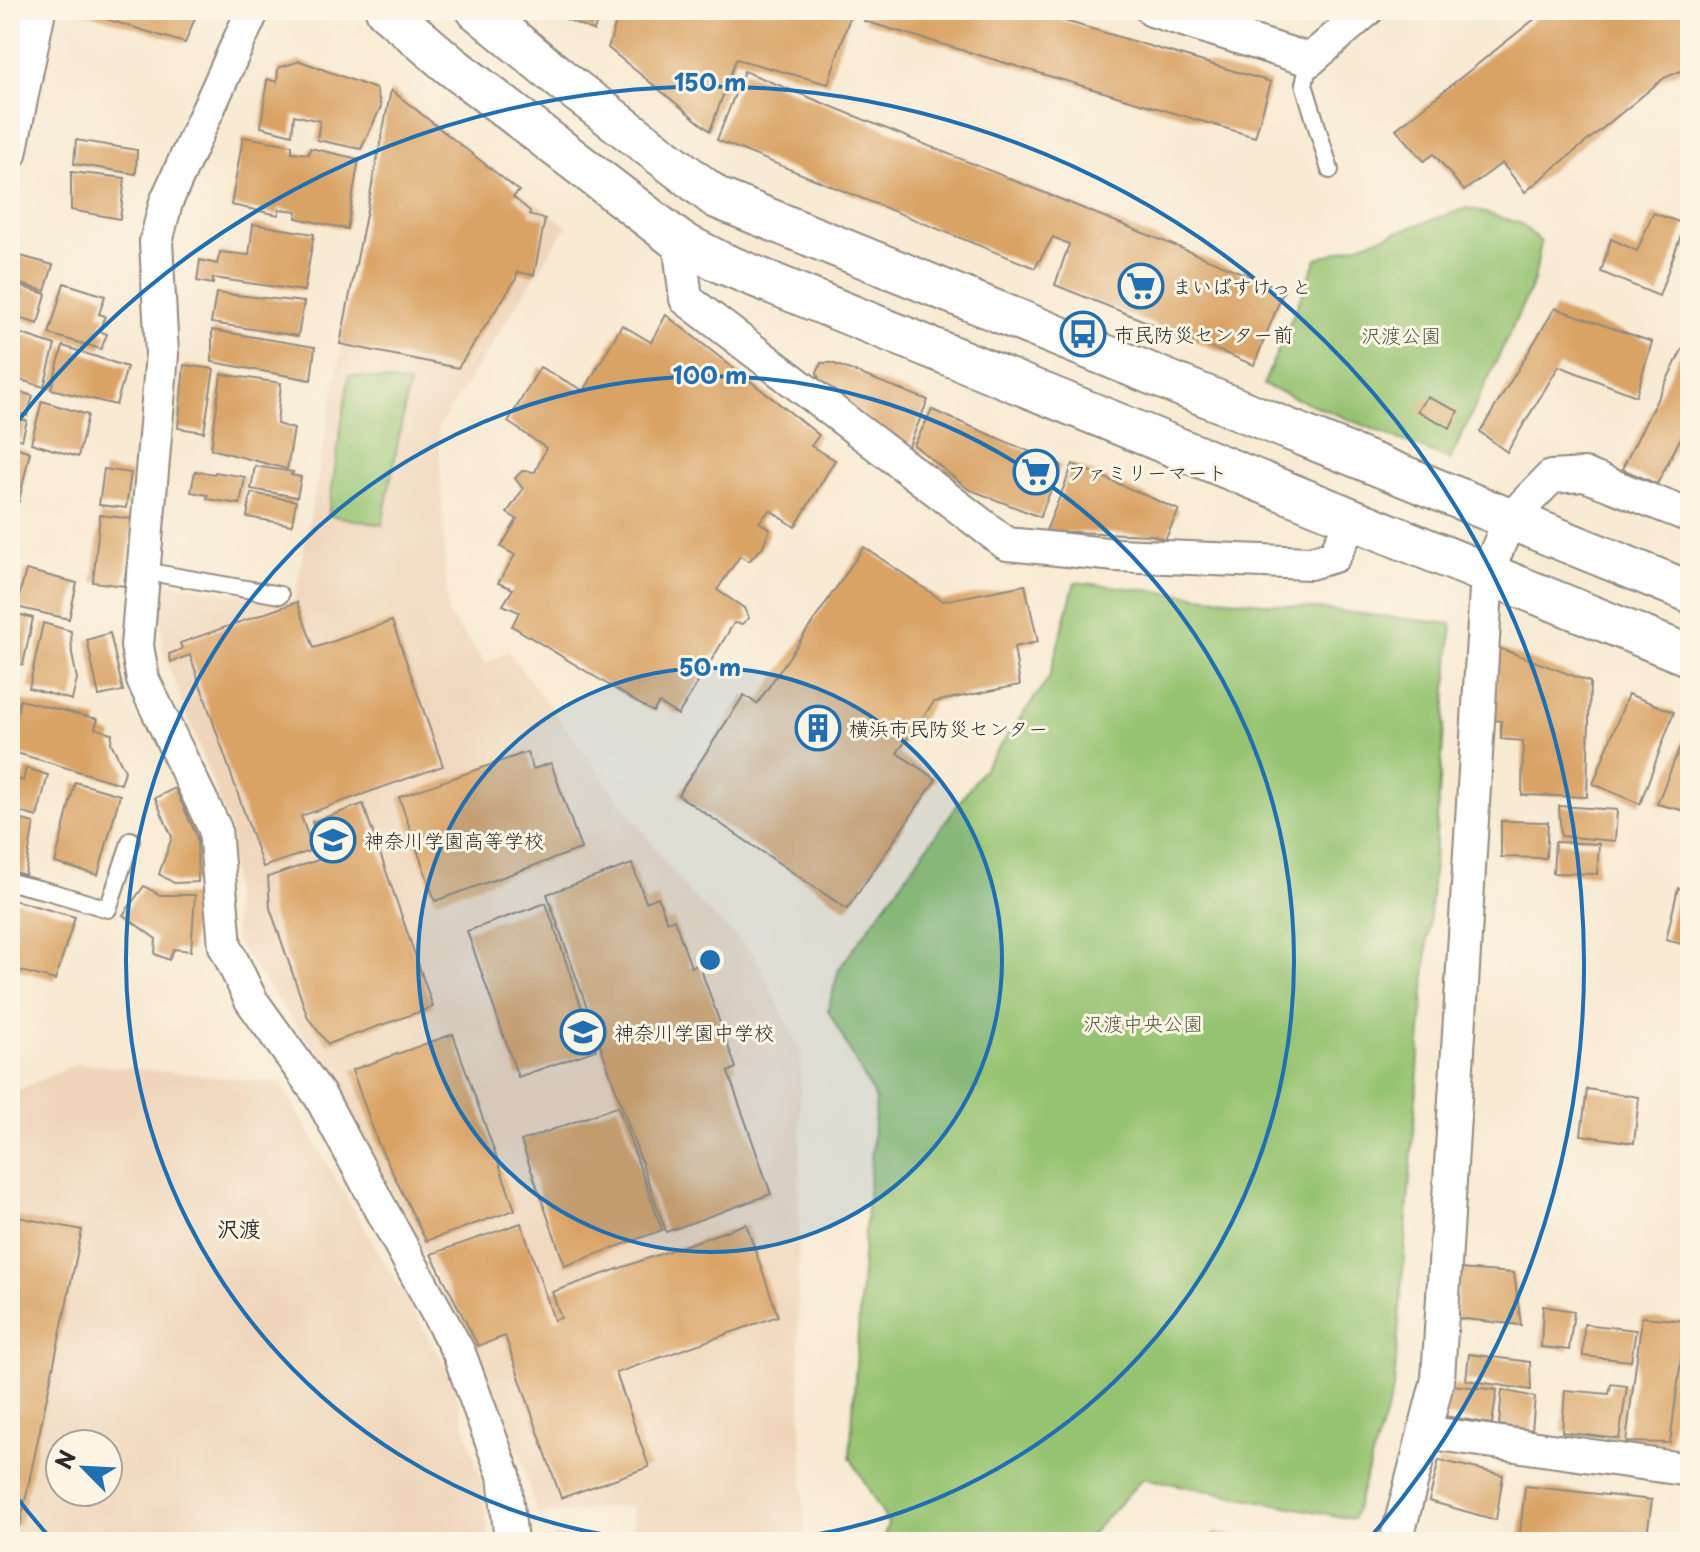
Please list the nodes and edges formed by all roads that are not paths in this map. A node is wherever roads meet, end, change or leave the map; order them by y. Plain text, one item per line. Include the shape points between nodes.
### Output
1 (39, 10) edge
2 (253, 10) edge
3 (386, 10) edge
4 (477, 10) edge
5 (1152, 10) edge
6 (1367, 10) edge
7 (1310, 60) junction
8 (10, 154) edge
9 (1330, 170) dead end
10 (679, 241) junction
11 (1690, 516) edge
12 (1353, 519) junction
13 (1510, 519) junction
14 (144, 571) junction
15 (1487, 573) junction
16 (1690, 592) edge
17 (280, 595) dead end
18 (1690, 656) edge
19 (131, 840) dead end
20 (10, 882) edge
21 (1424, 1432) junction
22 (1690, 1470) edge
23 (511, 1542) edge
24 (1396, 1542) edge

1 - 8 street
2 - 14 street via 166,202 156,242 162,354
3 - 10 street
4 - 13 street via 717,198
5 - 7 street
6 - 7 street
7 - 9 lane via 1304,84
10 - 12 street
10 - 12 street via 686,299 1007,544 1116,555 1310,563 1334,556
11 - 13 street via 1585,475 1551,477
12 - 15 street
13 - 15 street
13 - 16 street
14 - 17 lane
14 - 23 street via 137,646 143,680 215,829 225,946 251,1000 320,1096 459,1353 504,1475
15 - 18 street
15 - 21 street via 1438,1379
19 - 20 lane via 108,909
21 - 22 street
21 - 24 street

